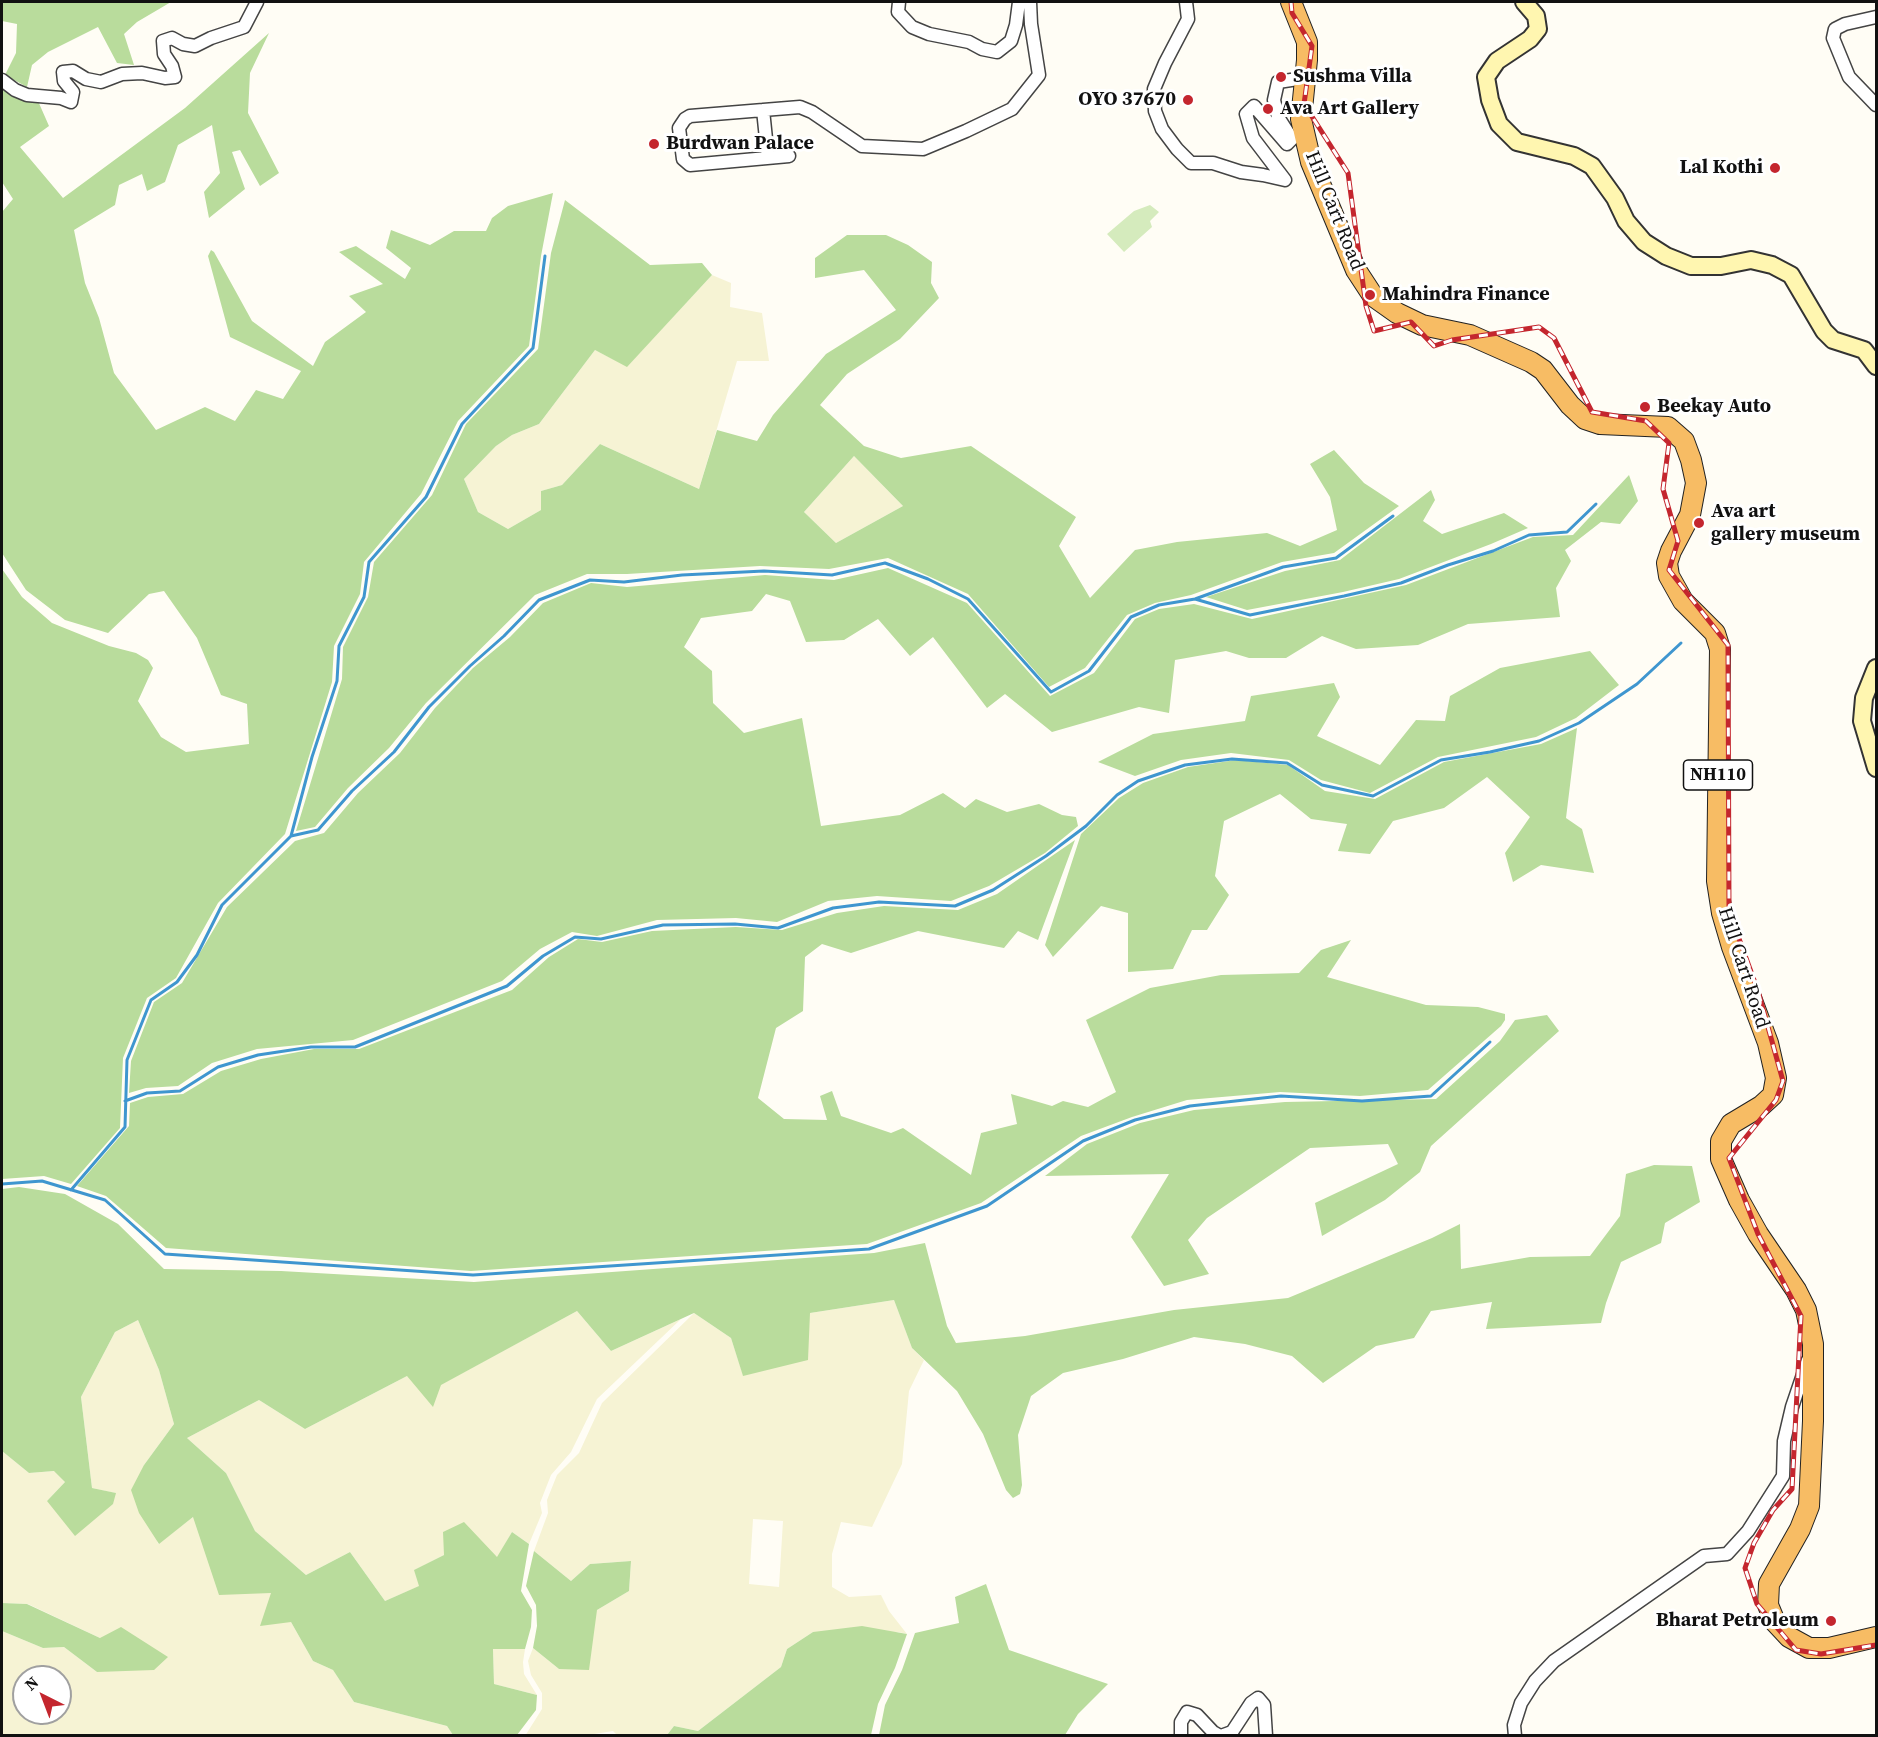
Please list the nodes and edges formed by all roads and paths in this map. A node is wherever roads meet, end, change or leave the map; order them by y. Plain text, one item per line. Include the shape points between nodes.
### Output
1 (257, 2) edge
2 (899, 2) edge
3 (1019, 2) edge
4 (1030, 2) edge
5 (1186, 2) edge
6 (1291, 2) edge
7 (1524, 2) edge
8 (1876, 17) edge
9 (1304, 78) junction
10 (2, 80) edge
11 (1876, 105) edge
12 (763, 110) junction
13 (789, 156) dead end
14 (768, 158) junction
15 (1876, 366) edge
16 (1876, 668) edge
17 (1876, 768) edge
18 (1813, 1344) junction
19 (1876, 1637) edge
20 (1181, 1736) edge
21 (1221, 1736) edge
22 (1266, 1736) edge
23 (1515, 1736) edge

1 - 10 street via 244,27 195,46 172,38 163,41 164,54 175,77 122,74 101,82 86,79 73,70 63,72 64,81 73,92 71,102 27,95
2 - 3 street via 898,12 912,27 997,52 1011,41
4 - 12 street via 1040,75 1012,109 966,132 923,149 862,146 800,107
5 - 9 street via 1188,19 1154,89 1155,111 1162,129 1191,163 1213,163 1285,180 1253,138 1246,114 1254,106 1287,144 1292,139 1278,117 1274,100 1278,82
6 - 9 highway, Hill Cart Road / NH110 via 1307,42
7 - 15 main road via 1536,16 1538,29 1497,61 1486,77 1499,124 1517,142 1574,156 1592,166 1626,221 1644,242 1666,256 1691,266 1751,260 1791,275 1824,331 1833,340 1864,350
8 - 11 street via 1835,29 1833,39 1849,77
9 - 18 highway, Hill Cart Road / NH110 via 1301,119 1311,162 1356,270 1373,296 1397,314 1422,325 1470,334 1531,362 1543,370 1585,419 1600,424 1668,427 1684,441 1696,483 1690,514 1667,563 1669,576 1683,601 1715,633 1720,649 1719,891 1732,947 1768,1043 1776,1078 1773,1095 1731,1124 1721,1141 1721,1159 1758,1234 1806,1310
12 - 14 street
12 - 14 street via 685,119 679,128 682,159 690,165
13 - 14 street
16 - 17 main road via 1864,698 1863,721
18 - 19 highway, Hill Cart Road / NH110 via 1809,1506 1769,1584 1768,1605 1775,1622 1789,1637 1809,1648 1829,1648
18 - 23 street via 1784,1441 1783,1476 1748,1530 1727,1554 1704,1556 1554,1661 1521,1703
20 - 21 street via 1181,1722 1187,1712 1197,1715
21 - 22 street via 1232,1732 1258,1698 1264,1705

